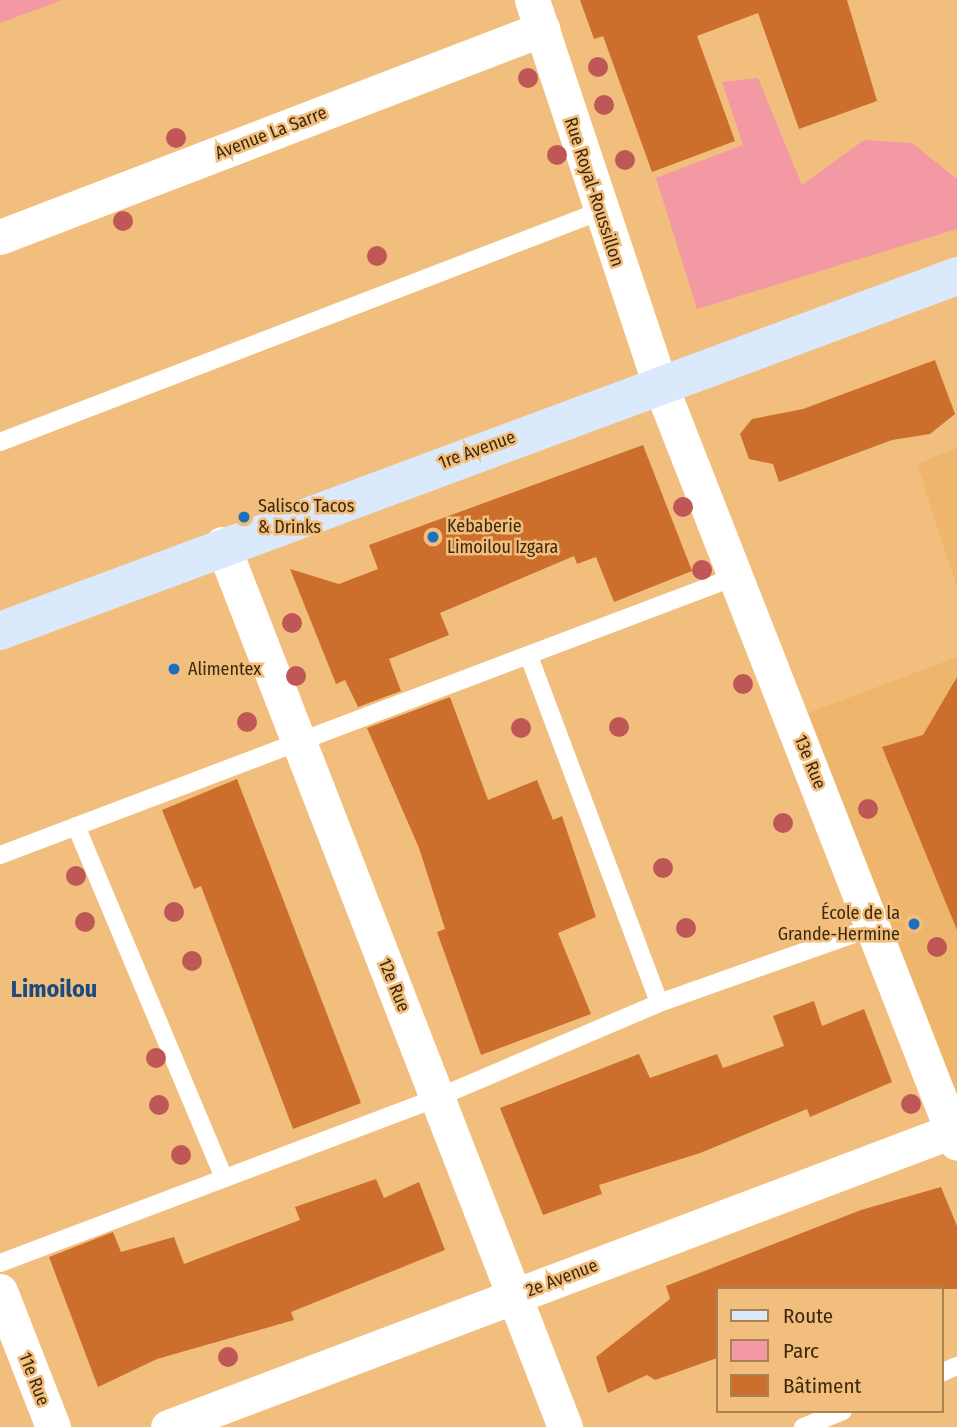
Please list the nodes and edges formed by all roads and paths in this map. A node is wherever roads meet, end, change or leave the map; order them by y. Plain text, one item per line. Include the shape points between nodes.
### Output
1 (537, 14) edge
2 (598, 212) junction
3 (0, 237) edge
4 (957, 275) edge
5 (659, 382) junction
6 (0, 442) edge
7 (222, 544) junction
8 (737, 576) junction
9 (0, 631) edge
10 (530, 659) junction
11 (298, 744) junction
12 (76, 826) junction
13 (0, 855) edge
14 (876, 926) junction
15 (659, 1003) junction
16 (439, 1097) junction
17 (956, 1134) edge
18 (223, 1175) junction
19 (0, 1263) edge
20 (0, 1291) edge
21 (513, 1296) junction
22 (838, 1413) edge
23 (811, 1425) edge
24 (53, 1427) edge
25 (168, 1427) edge
26 (565, 1427) edge

1 - 2 street, Rue Royal-Roussillon
1 - 3 street, Avenue La Sarre
2 - 5 street, Rue Royal-Roussillon
2 - 6 lane
4 - 5 street, 1re Avenue
5 - 7 street, 1re Avenue
5 - 8 street, 13e Rue
7 - 9 street, 1re Avenue
7 - 11 street, 12e Rue
8 - 10 lane
8 - 14 street, 13e Rue
10 - 11 lane
10 - 15 lane
11 - 12 lane
11 - 16 street, 12e Rue
12 - 13 lane
12 - 18 lane
14 - 15 lane
14 - 17 street, 13e Rue
15 - 16 lane
16 - 18 lane
16 - 21 street, 12e Rue
17 - 21 street, 2e Avenue
18 - 19 lane
20 - 24 street, 11e Rue
21 - 25 street, 2e Avenue
21 - 26 street, 12e Rue
22 - 23 lane

